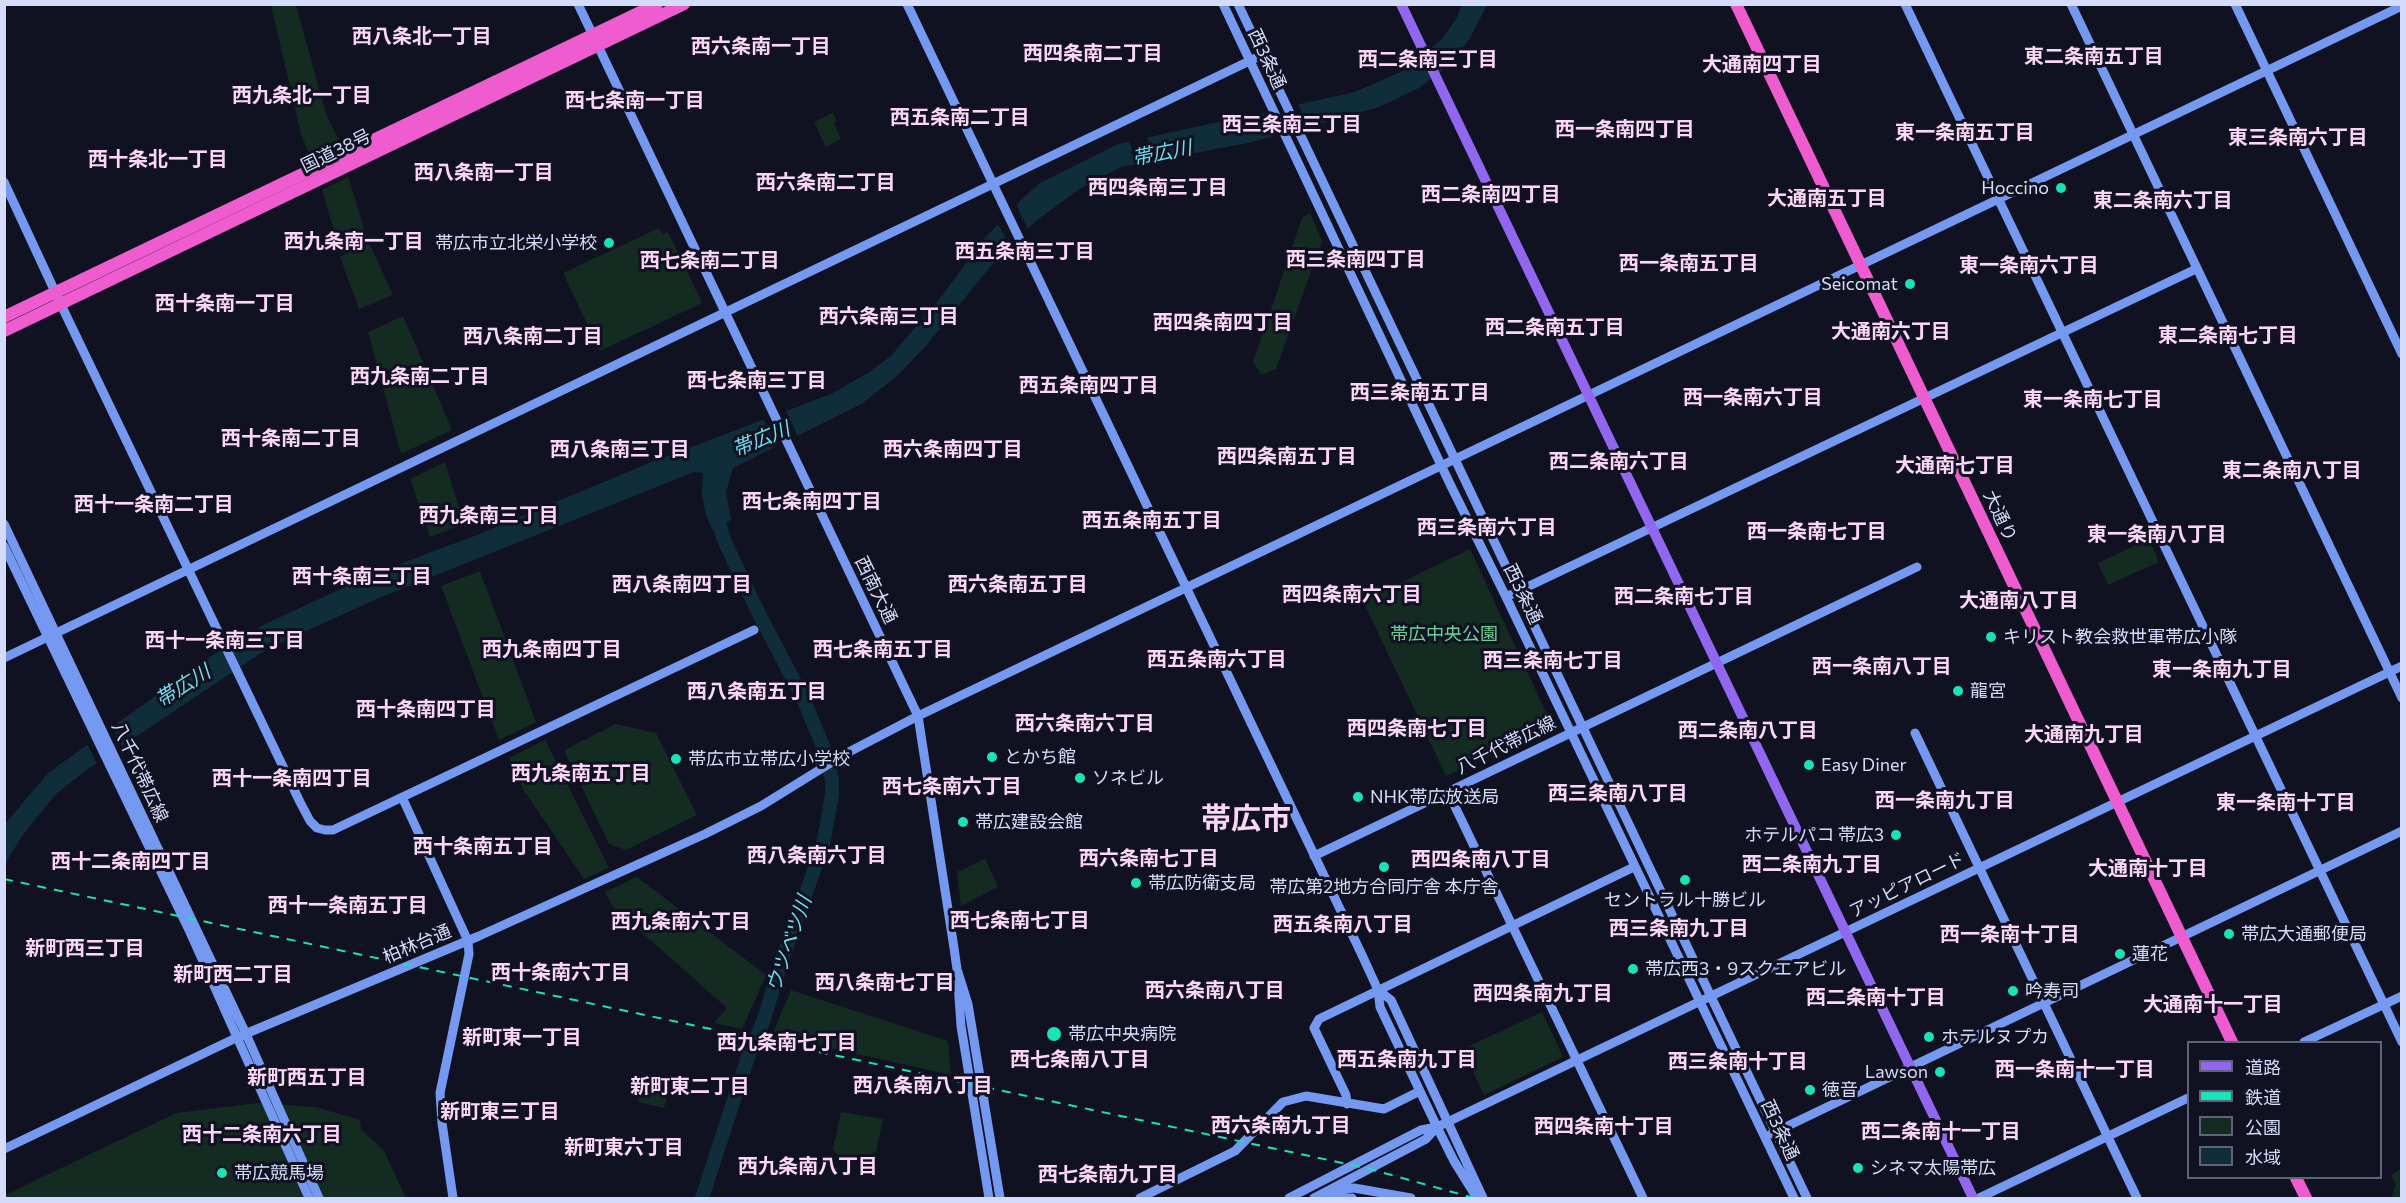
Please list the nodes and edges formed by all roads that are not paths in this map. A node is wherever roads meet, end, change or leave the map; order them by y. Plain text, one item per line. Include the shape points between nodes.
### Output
1 (578, 4) edge
2 (657, 4) edge
3 (684, 4) edge
4 (907, 4) edge
5 (1223, 4) edge
6 (1238, 4) edge
7 (1401, 4) edge
8 (1736, 4) edge
9 (1905, 4) edge
10 (2071, 4) edge
11 (2235, 4) edge
12 (2401, 6) edge
13 (595, 40) junction
14 (1262, 55) junction
15 (1250, 61) junction
16 (2266, 70) junction
17 (2133, 135) junction
18 (4, 182) edge
19 (993, 184) junction
20 (1997, 198) junction
21 (1859, 264) junction
22 (2196, 269) junction
23 (58, 298) junction
24 (724, 313) junction
25 (4, 316) edge
26 (4, 331) edge
27 (2062, 334) junction
28 (2402, 354) edge
29 (1588, 394) junction
30 (1925, 399) junction
31 (1455, 458) junction
32 (1441, 465) junction
33 (4, 524) edge
34 (1652, 529) junction
35 (4, 546) edge
36 (1917, 567) dead end
37 (189, 570) junction
38 (1186, 587) junction
39 (1520, 591) junction
40 (1506, 597) junction
41 (754, 630) dead end
42 (52, 636) junction
43 (4, 658) edge
44 (1717, 663) junction
45 (2402, 666) edge
46 (2389, 672) junction
47 (2402, 698) edge
48 (918, 716) junction
49 (1583, 727) junction
50 (1571, 733) junction
51 (1915, 734) dead end
52 (2256, 736) junction
53 (1448, 792) junction
54 (402, 798) junction
55 (2116, 802) junction
56 (2402, 831) edge
57 (1314, 856) junction
58 (1635, 867) junction
59 (1980, 868) junction
60 (2320, 871) junction
61 (1513, 926) junction
62 (1845, 933) junction
63 (2182, 937) junction
64 (468, 941) junction
65 (957, 969) junction
66 (1378, 990) junction
67 (1710, 996) junction
68 (2402, 996) edge
69 (1700, 1001) junction
70 (2044, 1003) junction
71 (2384, 1005) junction
72 (242, 1035) junction
73 (2232, 1041) edge
74 (2306, 1041) edge
75 (2402, 1042) edge
76 (1577, 1060) junction
77 (1910, 1066) junction
78 (1420, 1091) junction
79 (2187, 1098) edge
80 (1347, 1104) junction
81 (1448, 1122) junction
82 (1437, 1127) junction
83 (1776, 1131) junction
84 (1765, 1136) junction
85 (2108, 1137) junction
86 (4, 1149) edge
87 (2296, 1179) edge
88 (1330, 1190) junction
89 (309, 1198) edge
90 (319, 1198) edge
91 (453, 1198) edge
92 (989, 1198) edge
93 (1000, 1198) edge
94 (1140, 1198) edge
95 (1289, 1198) edge
96 (1314, 1198) edge
97 (1323, 1198) edge
98 (1352, 1198) edge
99 (1411, 1198) edge
100 (1477, 1198) edge
101 (1483, 1198) edge
102 (1643, 1198) edge
103 (1794, 1198) edge
104 (1807, 1198) edge
105 (1973, 1198) edge
106 (1978, 1198) edge
107 (2137, 1198) edge
108 (2306, 1198) edge

1 - 13 street, 西南大通
2 - 13 highway, 国道38号
3 - 13 highway, 国道38号
4 - 19 street
5 - 15 street, 西3条通
6 - 14 street, 西3条通
7 - 29 main road
8 - 21 highway, 大通り
9 - 20 street
10 - 17 street
11 - 16 street
12 - 16 street, 柏林台通
13 - 23 highway, 国道38号
13 - 24 street, 西南大通
14 - 15 street
14 - 31 street, 西3条通
15 - 19 street
15 - 32 street, 西3条通
16 - 17 street, 柏林台通
16 - 28 street
17 - 20 street, 柏林台通
17 - 22 street
18 - 23 street
19 - 24 street
19 - 38 street
20 - 21 street, 柏林台通
20 - 27 street
21 - 29 street, 柏林台通
21 - 30 highway, 大通り
22 - 27 street
22 - 46 street
23 - 25 highway, 国道38号
23 - 26 highway, 国道38号
23 - 37 street
24 - 37 street
24 - 48 street, 西南大通
27 - 30 street
27 - 52 street
29 - 31 street, 柏林台通
29 - 34 main road
30 - 34 street
30 - 55 highway, 大通り
31 - 32 street, 柏林台通
31 - 39 street, 西3条通
32 - 38 street, 柏林台通
32 - 40 street, 西3条通
33 - 42 street, 八千代帯広線
34 - 39 street
34 - 44 main road
35 - 42 street, 八千代帯広線
36 - 44 street, 八千代帯広線
37 - 42 street
37 - 54 street via 310,821 317,828 333,830
38 - 48 street, 柏林台通
38 - 57 street
39 - 40 street
39 - 49 street, 西3条通
40 - 50 street, 西3条通
41 - 54 street
42 - 43 street
42 - 72 street, 八千代帯広線
44 - 49 street, 八千代帯広線
44 - 62 main road
45 - 46 street, アッピアロード
46 - 47 street
46 - 52 street, アッピアロード
48 - 64 street, 柏林台通 via 837,758 761,806
48 - 65 street, 西南大通
49 - 50 street, 八千代帯広線
49 - 67 street, 西3条通
50 - 53 street, 八千代帯広線
50 - 58 street, 西3条通
51 - 59 street
52 - 55 street, アッピアロード
52 - 60 street
53 - 57 street, 八千代帯広線
53 - 61 street
54 - 64 street
55 - 59 street, アッピアロード
55 - 63 highway, 大通り
56 - 60 street
57 - 66 street
58 - 61 street
58 - 69 street, 西3条通
59 - 62 street, アッピアロード
59 - 70 street
60 - 63 street
60 - 71 street
61 - 66 street
61 - 76 street
62 - 67 street, アッピアロード
62 - 77 main road
63 - 70 street
63 - 73 highway, 大通り
64 - 72 street, 柏林台通
64 - 91 street via 469,954 440,1093
65 - 92 street, 西南大通 via 961,1026
65 - 93 street, 西南大通 via 968,1004
66 - 78 street via 1380,1007
66 - 80 street via 1315,1023
66 - 81 street via 1391,1000
67 - 69 street, アッピアロード
67 - 83 street, 西3条通
68 - 71 street
69 - 76 street, アッピアロード
69 - 84 street, 西3条通
70 - 77 street
70 - 85 street
71 - 74 street
71 - 75 street
72 - 86 street, 柏林台通
72 - 89 street, 八千代帯広線
72 - 90 street, 八千代帯広線
76 - 81 street, アッピアロード
76 - 102 street
77 - 83 street
77 - 105 main road
78 - 80 street via 1384,1109
78 - 82 street
79 - 85 street
80 - 94 street via 1306,1096 1283,1102 1235,1151
81 - 82 street, アッピアロード
81 - 101 street
82 - 88 street via 1426,1139
82 - 95 street via 1421,1130
82 - 100 street
83 - 84 street
83 - 104 street, 西3条通
84 - 103 street, 西3条通
85 - 106 street
85 - 107 street
87 - 108 highway
88 - 96 street
88 - 99 street via 1354,1188
97 - 98 street

